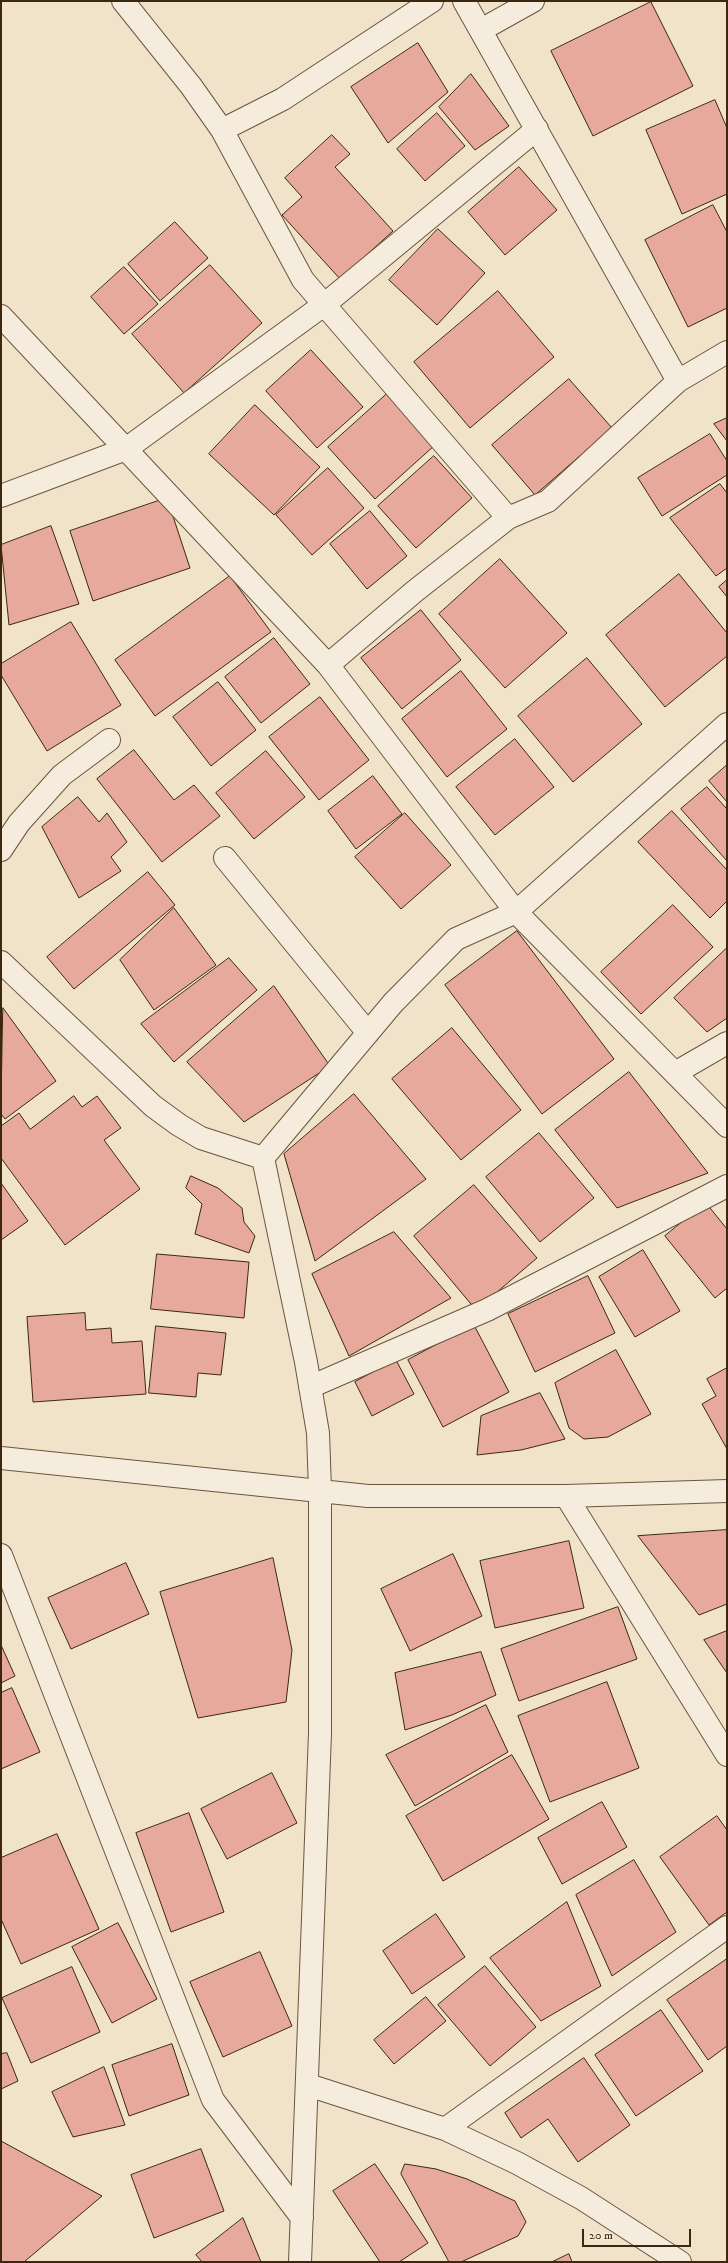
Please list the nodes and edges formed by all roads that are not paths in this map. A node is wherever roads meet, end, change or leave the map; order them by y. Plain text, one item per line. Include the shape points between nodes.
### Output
1 (123, 1) edge
2 (432, 1) edge
3 (464, 1) edge
4 (533, 1) edge
5 (481, 30) junction
6 (537, 129) junction
7 (222, 130) junction
8 (325, 304) junction
9 (1, 316) edge
10 (727, 352) edge
11 (678, 381) junction
12 (126, 449) junction
13 (1, 496) edge
14 (508, 518) junction
15 (328, 665) junction
16 (727, 724) edge
17 (109, 740) dead end
18 (1, 850) edge
19 (225, 858) dead end
20 (516, 912) junction
21 (1, 962) edge
22 (368, 1033) junction
23 (727, 1043) edge
24 (675, 1073) junction
25 (727, 1126) edge
26 (263, 1158) junction
27 (727, 1186) edge
28 (310, 1387) junction
29 (1, 1458) edge
30 (320, 1490) junction
31 (727, 1491) edge
32 (566, 1496) junction
33 (1, 1555) edge
34 (727, 1755) edge
35 (727, 1927) edge
36 (308, 2085) junction
37 (445, 2128) junction
38 (302, 2218) junction
39 (300, 2262) edge
40 (680, 2262) edge

1 - 7 street via 191,86
2 - 7 street via 282,99
3 - 5 street
4 - 5 street
5 - 6 street
6 - 8 street
6 - 11 street
7 - 8 street via 303,280
8 - 12 street
8 - 14 street
9 - 12 street
10 - 11 street
11 - 14 street via 548,502
12 - 13 street
12 - 15 street
14 - 15 street
15 - 20 street
16 - 20 street
17 - 18 street via 62,775 18,823
19 - 22 street
20 - 22 street via 456,939 393,1003
20 - 24 street
21 - 26 street via 153,1106 201,1138
22 - 26 street
23 - 24 street
24 - 25 street
26 - 28 street
27 - 28 street via 486,1310
28 - 30 street via 318,1433
29 - 30 street
30 - 32 street via 368,1496
30 - 36 street via 320,1734
31 - 32 street
32 - 34 street
33 - 38 street via 212,2100
35 - 37 street
36 - 37 street
36 - 38 street
37 - 40 street via 518,2163 581,2198
38 - 39 street

